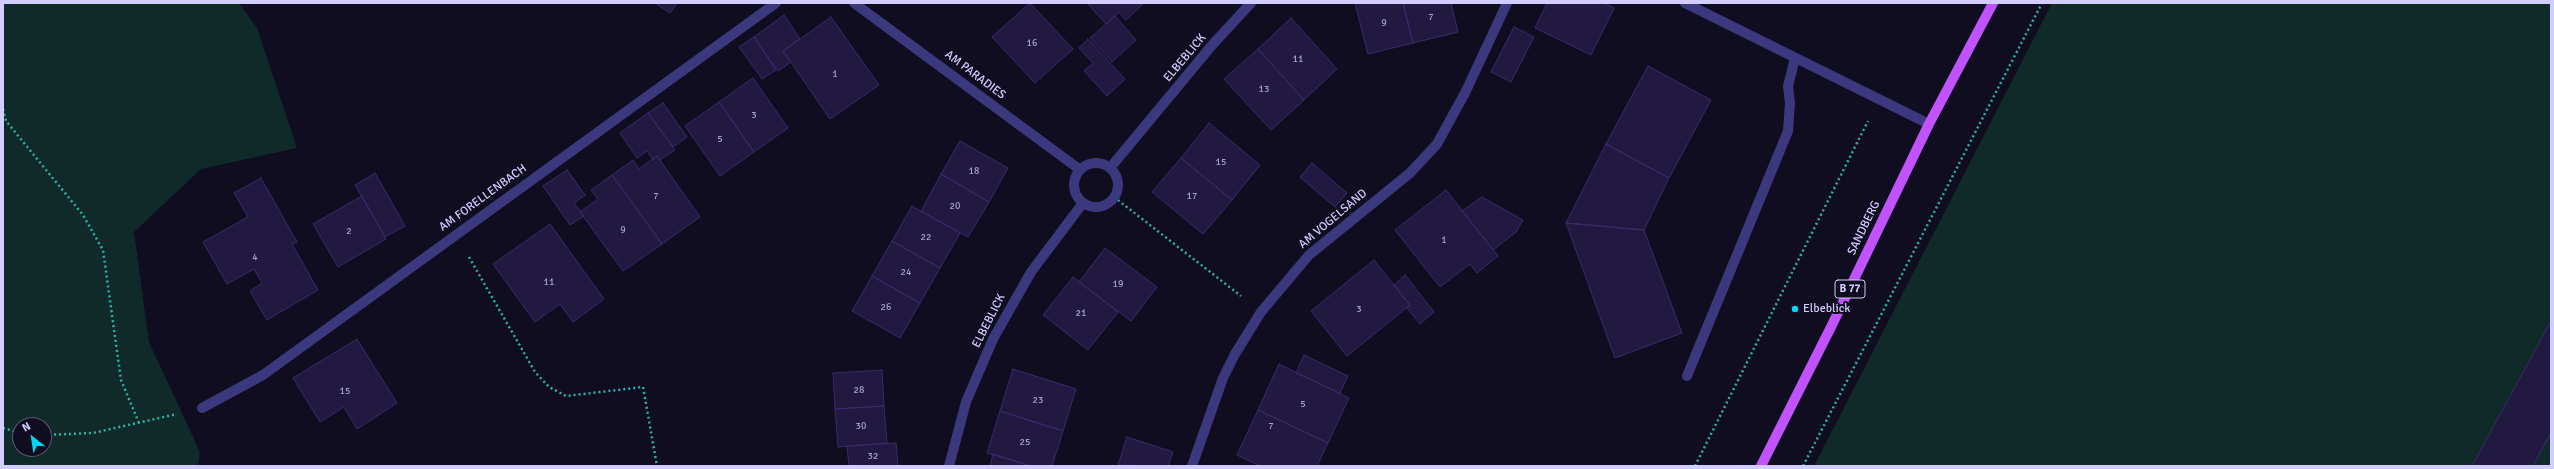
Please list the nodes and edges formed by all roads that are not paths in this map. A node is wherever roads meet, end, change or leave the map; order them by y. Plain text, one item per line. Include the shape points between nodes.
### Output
1 (776, 3) edge
2 (854, 3) edge
3 (1251, 3) edge
4 (1507, 3) edge
5 (1685, 3) edge
6 (1993, 3) edge
7 (1795, 58) junction
8 (1929, 124) junction
9 (1110, 168) junction
10 (1079, 170) junction
11 (1083, 203) junction
12 (1687, 376) dead end
13 (202, 408) road end
14 (949, 466) edge
15 (1192, 466) edge
16 (1761, 466) edge

1 - 13 street, AM FORELLENBACH via 263,375
2 - 10 street, AM PARADIES
3 - 9 street, ELBEBLICK via 1213,44
4 - 15 street, AM VOGELSAND via 1466,92 1437,144 1410,173 1309,255 1261,312 1235,354 1224,378
5 - 7 street
6 - 8 main road, SANDBERG / B 77
7 - 8 street
7 - 12 street via 1788,86 1788,131
8 - 16 main road, SANDBERG / B 77
9 - 10 street via 1097,162 1087,164
9 - 11 street via 1117,182 1114,197 1100,207
10 - 11 street via 1074,179 1074,187 1076,196
11 - 14 street, ELBEBLICK via 1031,272 993,339 966,402

